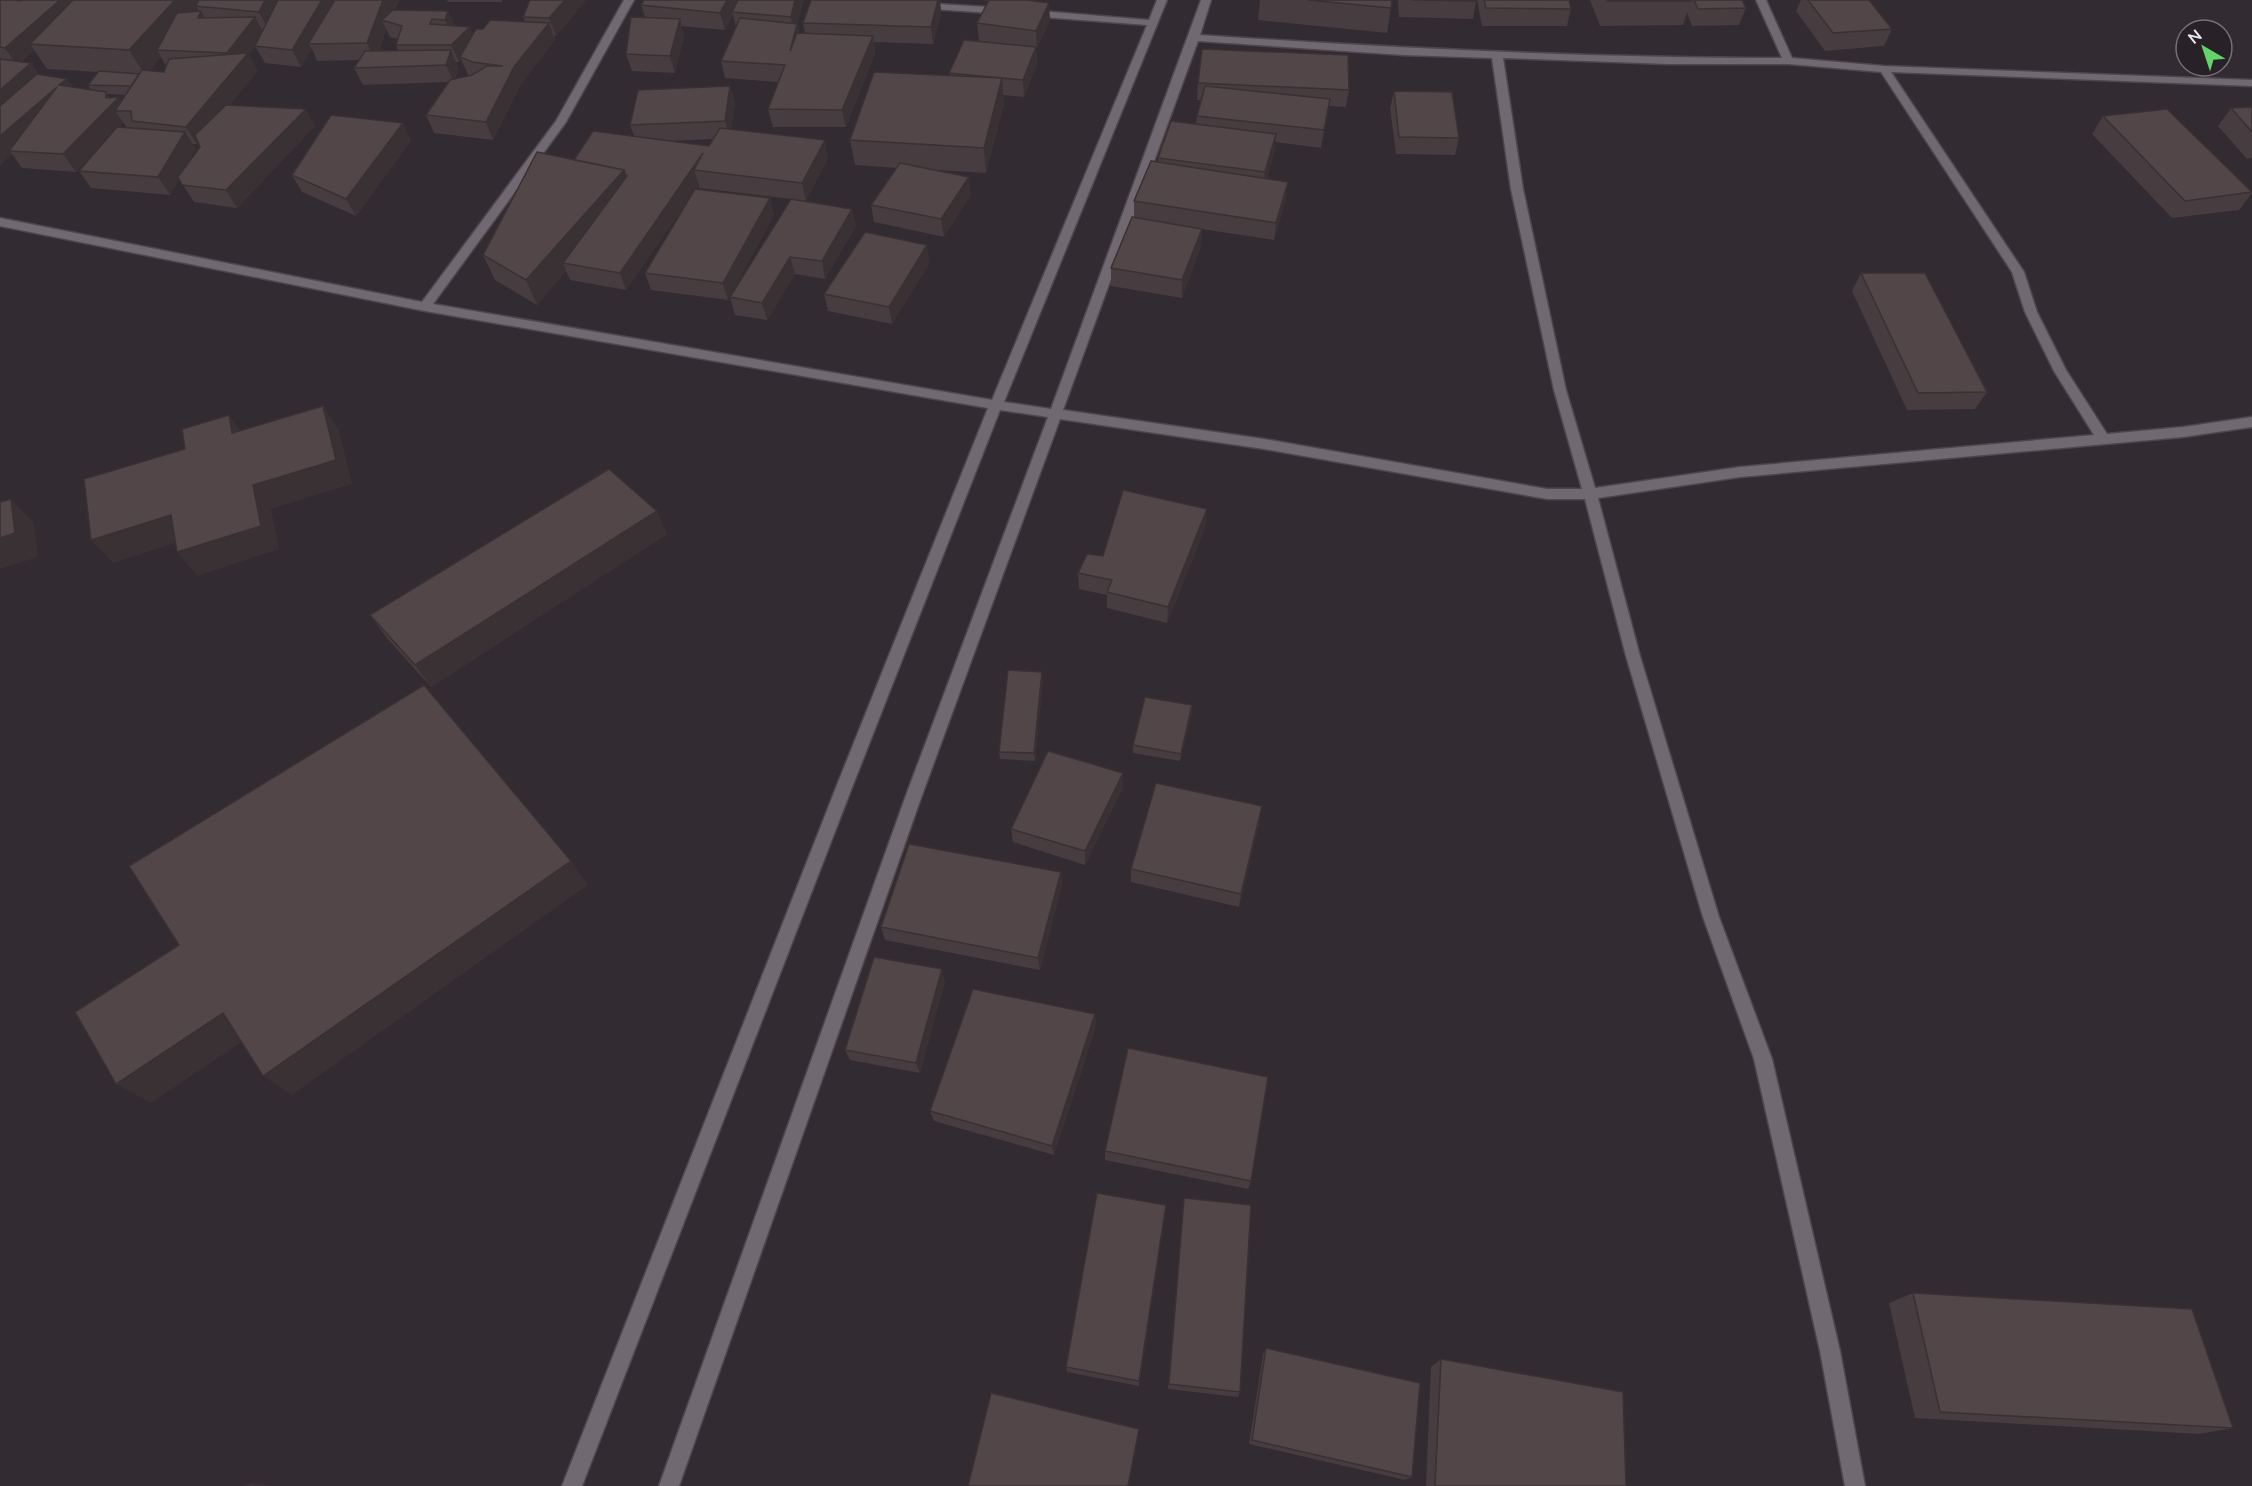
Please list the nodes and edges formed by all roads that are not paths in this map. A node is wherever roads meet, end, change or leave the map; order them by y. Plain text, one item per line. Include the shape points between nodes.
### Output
1 (629, 0) edge
2 (1162, 0) edge
3 (1206, 0) edge
4 (1761, 0) edge
5 (911, 5) edge
6 (1153, 28) junction
7 (1194, 38) junction
8 (1497, 55) junction
9 (1788, 61) junction
10 (1884, 69) junction
11 (2252, 83) edge
12 (0, 222) edge
13 (425, 308) junction
14 (996, 405) junction
15 (1055, 413) junction
16 (2252, 422) edge
17 (2103, 439) junction
18 (1590, 494) junction
19 (572, 1486) edge
20 (669, 1486) edge
21 (1855, 1486) edge

1 - 13 street via 561,122
2 - 6 street
3 - 7 street
4 - 9 street
5 - 6 street
6 - 14 street
7 - 8 street
7 - 15 street
8 - 9 street
8 - 18 street via 1516,189 1560,390
9 - 10 street
10 - 11 street
10 - 17 street via 2018,272 2031,312 2060,371
12 - 13 street
13 - 14 street
14 - 15 street
14 - 19 street
15 - 18 street via 1264,444 1547,494
15 - 20 street via 909,809
16 - 17 street
17 - 18 street via 1740,472
18 - 21 street via 1633,656 1711,917 1763,1059 1830,1351

